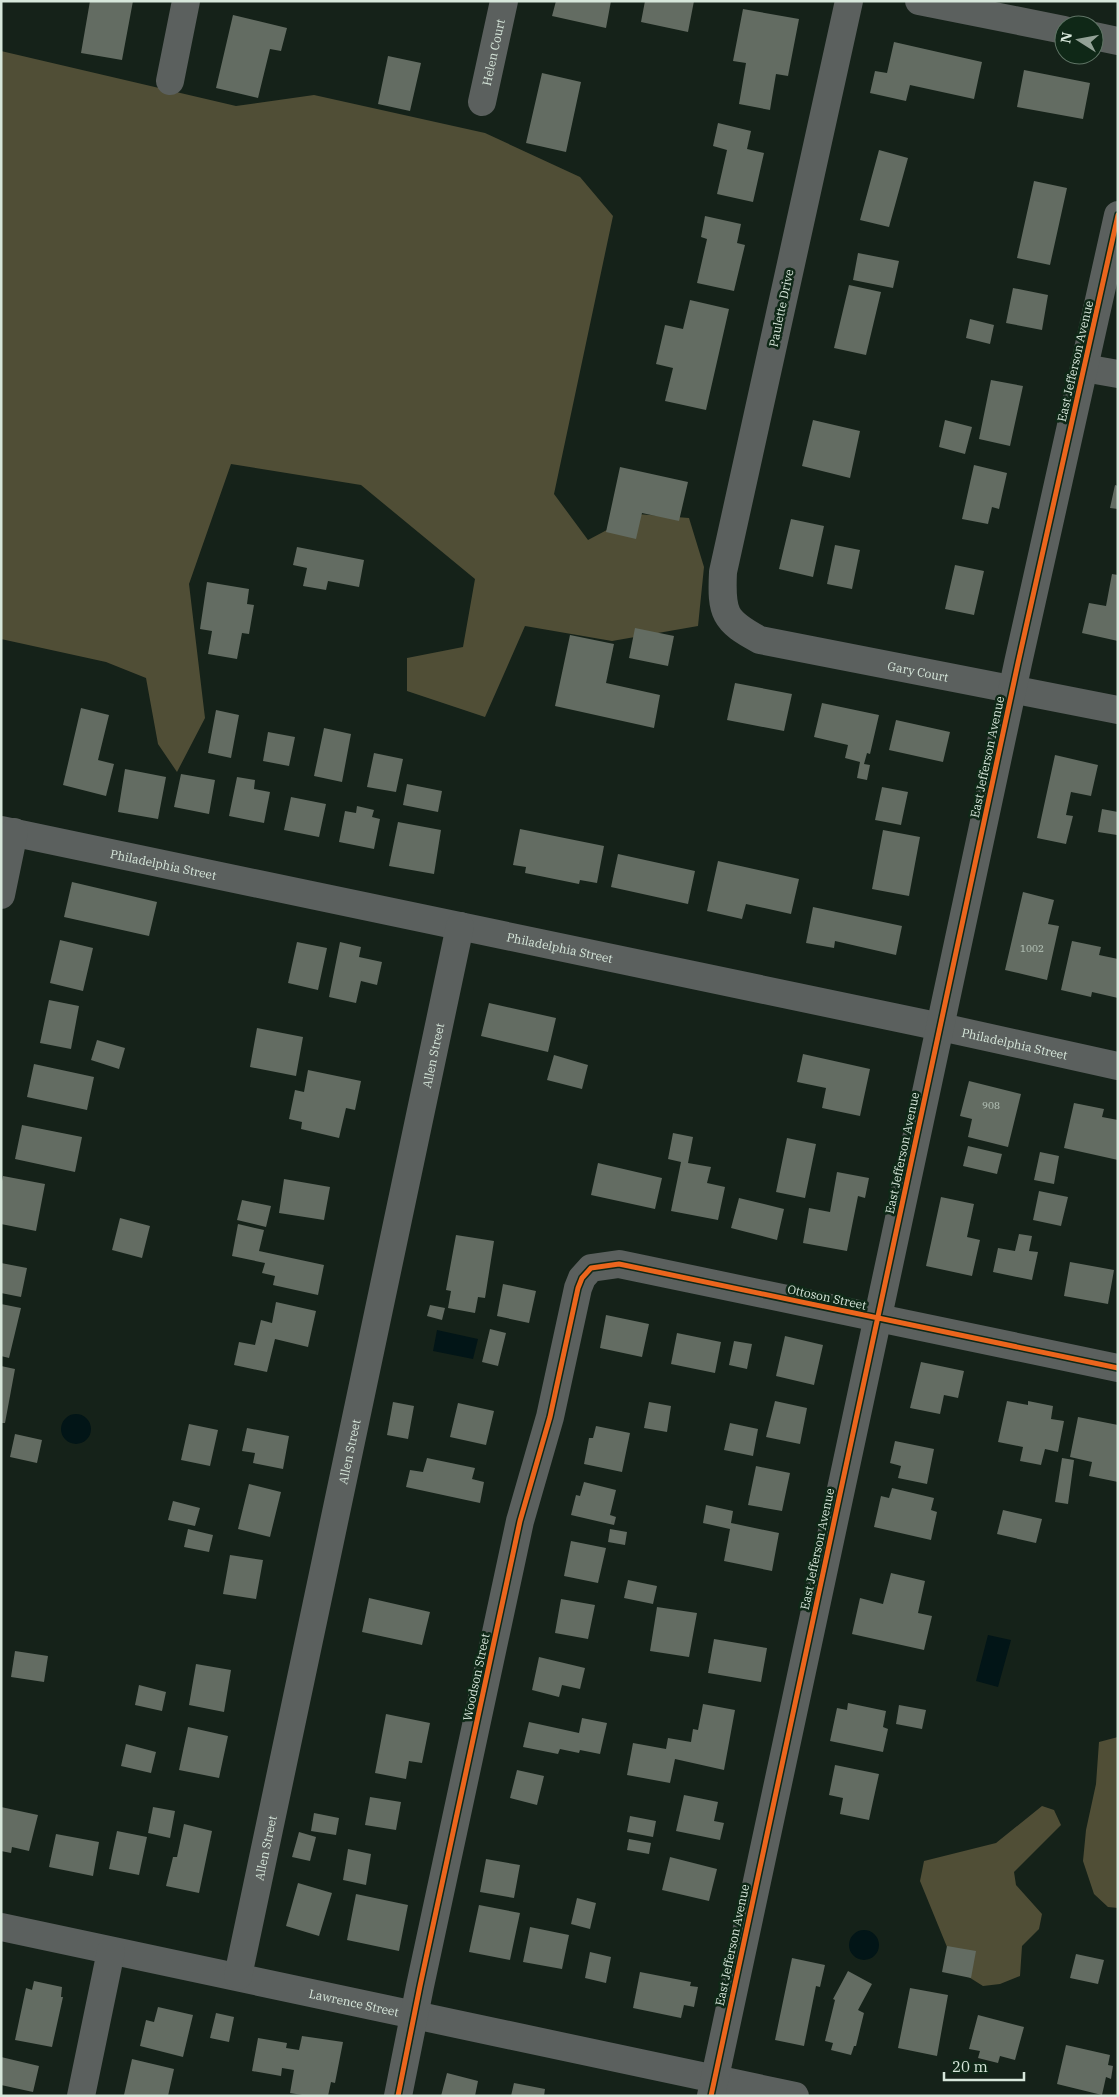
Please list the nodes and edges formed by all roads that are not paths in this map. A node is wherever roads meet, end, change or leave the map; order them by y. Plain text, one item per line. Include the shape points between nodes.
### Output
1 (186, 1) edge
2 (504, 1) edge
3 (849, 1) edge
4 (919, 1) edge
5 (1054, 28) edge
6 (1104, 38) edge
7 (1118, 41) edge
8 (170, 81) dead end
9 (482, 102) dead end
10 (1118, 215) edge
11 (1084, 368) junction
12 (1118, 374) edge
13 (726, 616) joint
14 (1012, 688) junction
15 (1118, 710) edge
16 (7, 831) edge
17 (1, 895) edge
18 (460, 926) junction
19 (941, 1027) junction
20 (1118, 1066) edge
21 (590, 1268) joint
22 (876, 1317) junction
23 (1118, 1368) edge
24 (1, 1927) edge
25 (111, 1951) junction
26 (238, 1976) junction
27 (415, 2015) junction
28 (712, 2087) edge
29 (81, 2096) edge
30 (398, 2096) edge
31 (795, 2096) edge

1 - 8 street
2 - 9 street, Helen Court
3 - 13 street, Paulette Drive via 723,572
4 - 5 street
6 - 7 street
10 - 11 street, East Jefferson Avenue
11 - 12 street
11 - 14 street, East Jefferson Avenue
13 - 14 street, Gary Court via 741,630 760,640
14 - 15 street, Gary Court
14 - 19 street, East Jefferson Avenue
16 - 17 street
16 - 18 street, Philadelphia Street
18 - 19 street, Philadelphia Street
18 - 26 street, Allen Street
19 - 20 street, Philadelphia Street
19 - 22 street, East Jefferson Avenue
21 - 22 street, Ottoson Street via 618,1264
21 - 27 street, Woodson Street via 578,1288 550,1417 520,1521
22 - 23 street, Ottoson Street
22 - 28 street, East Jefferson Avenue
24 - 25 street, Lawrence Street
25 - 26 street, Lawrence Street
25 - 29 street
26 - 27 street, Lawrence Street
27 - 28 street, Lawrence Street
27 - 30 street, Woodson Street
28 - 31 street, Lawrence Street

